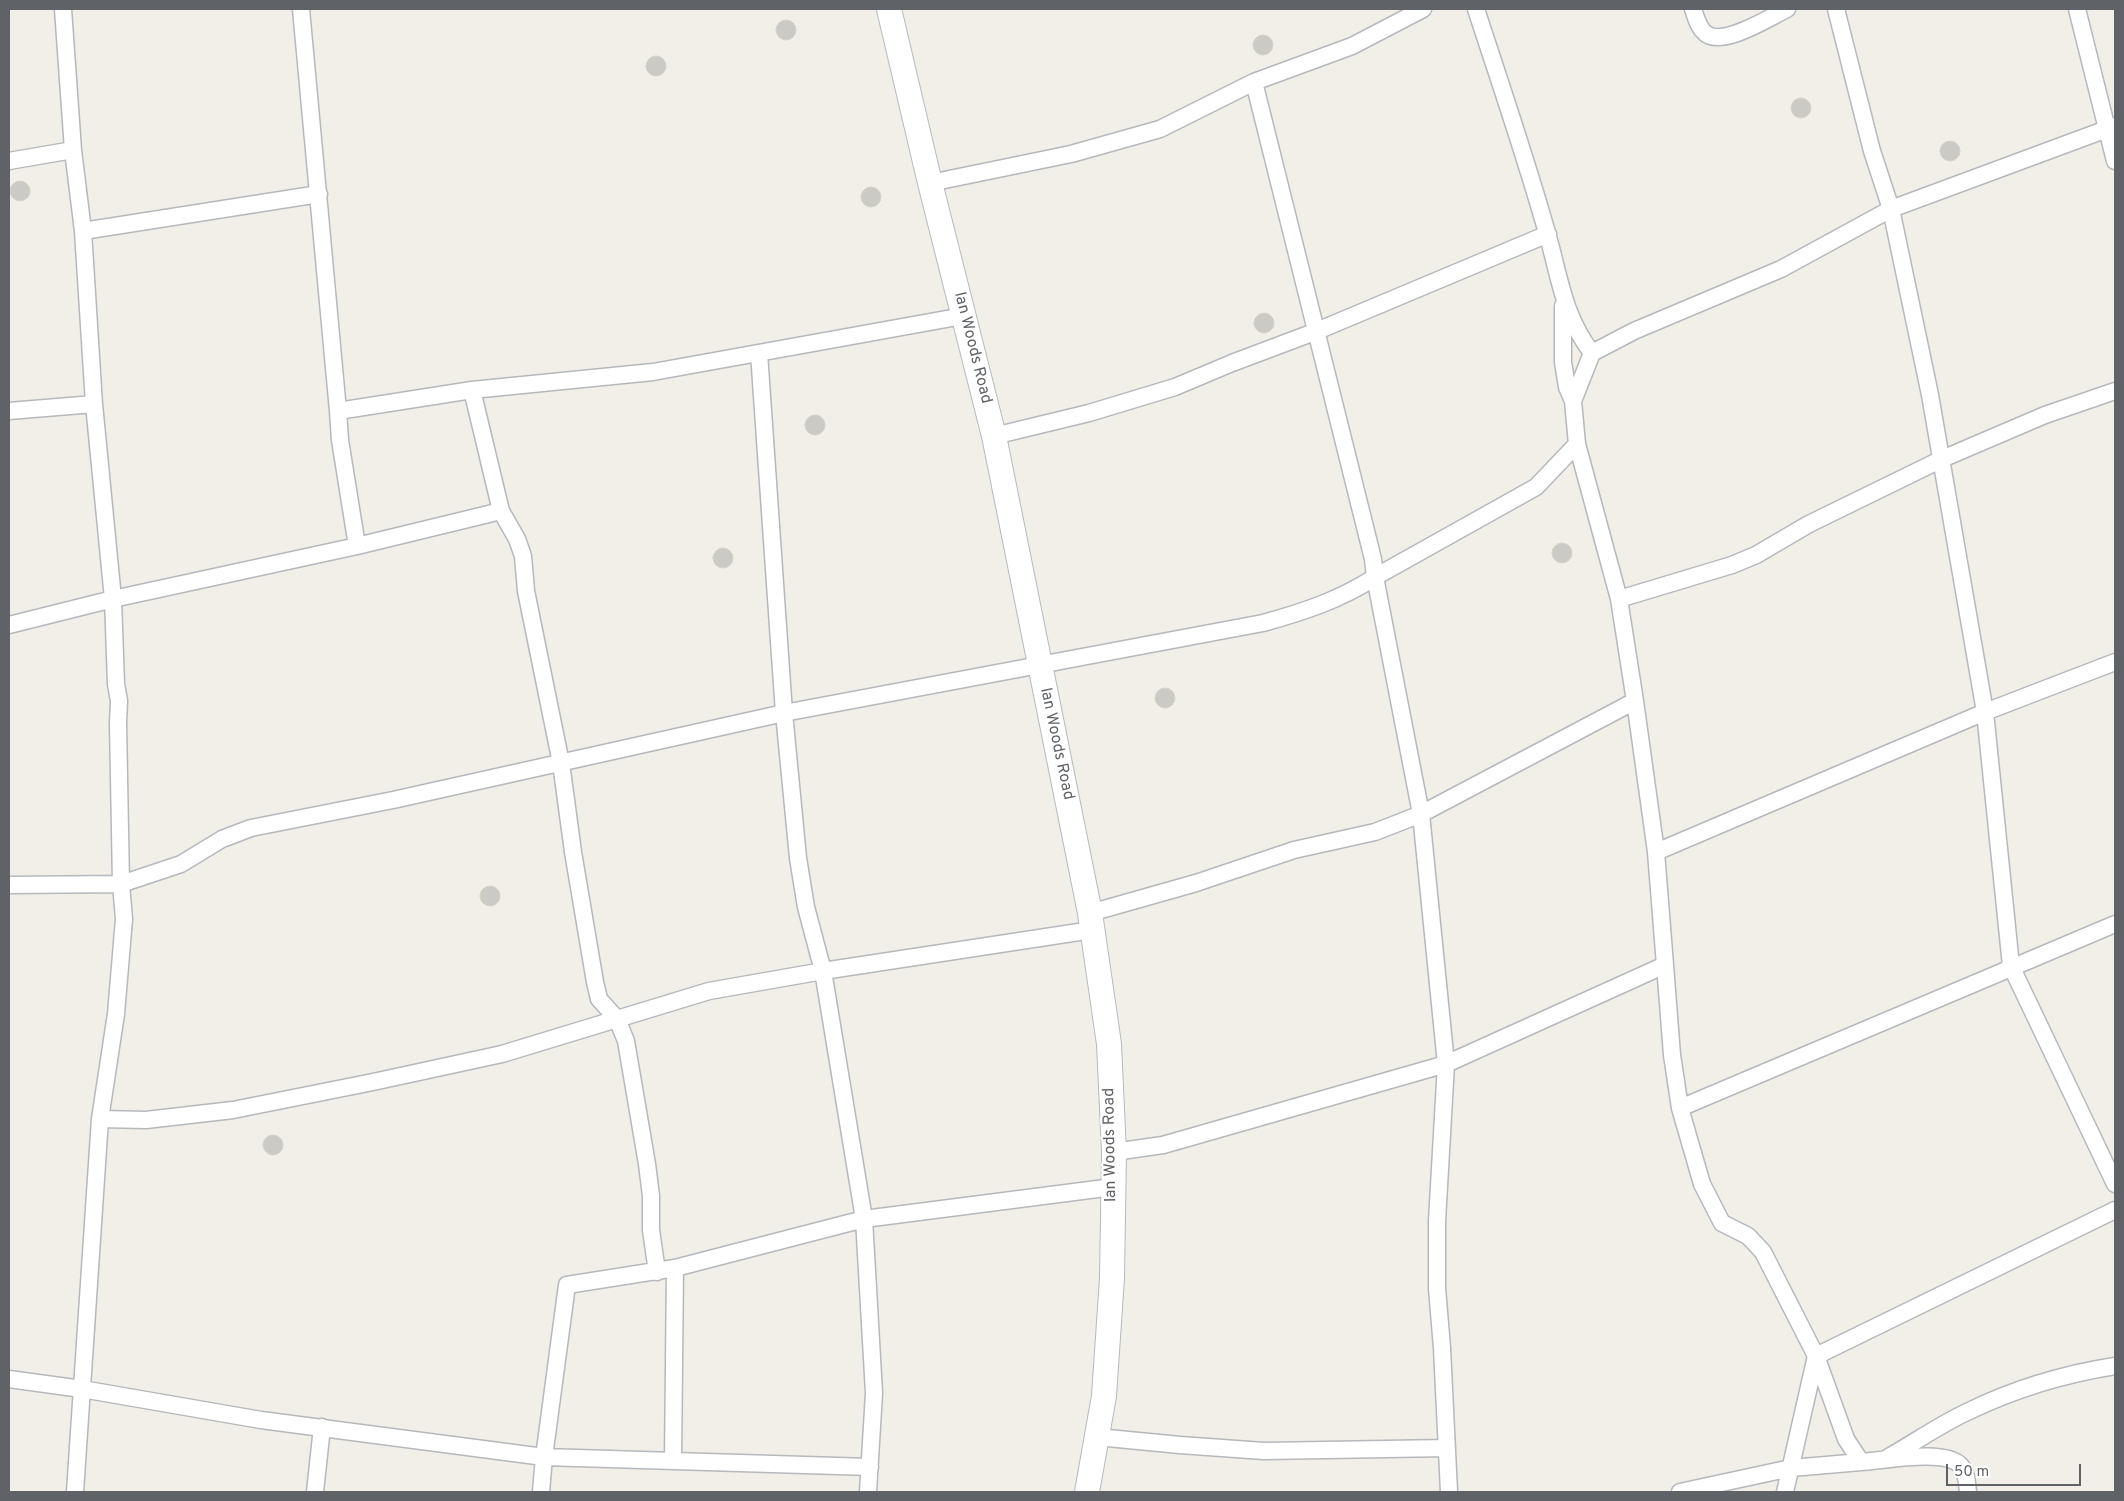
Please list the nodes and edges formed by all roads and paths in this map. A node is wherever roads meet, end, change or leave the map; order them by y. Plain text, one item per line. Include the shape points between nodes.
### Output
1 (63, 9) edge
2 (300, 9) edge
3 (889, 9) edge
4 (1423, 9) edge
5 (1476, 9) edge
6 (1693, 9) edge
7 (1787, 9) edge
8 (1836, 9) edge
9 (2077, 9) edge
10 (1254, 82) junction
11 (2112, 128) edge
12 (73, 150) junction
13 (9, 161) edge
14 (2115, 161) edge
15 (930, 183) junction
16 (319, 194) junction
17 (1890, 209) junction
18 (83, 231) junction
19 (1548, 234) junction
20 (1563, 299) junction
21 (963, 316) junction
22 (1317, 331) junction
23 (760, 353) junction
24 (1592, 353) junction
25 (472, 390) junction
26 (2115, 391) edge
27 (1573, 401) junction
28 (94, 404) junction
29 (9, 411) edge
30 (338, 411) junction
31 (994, 436) junction
32 (1577, 444) junction
33 (1942, 459) junction
34 (501, 511) junction
35 (357, 546) junction
36 (1375, 577) junction
37 (112, 599) junction
38 (1619, 599) junction
39 (9, 625) edge
40 (2115, 662) edge
41 (1040, 666) junction
42 (1635, 701) junction
43 (1985, 712) junction
44 (784, 713) junction
45 (560, 763) junction
46 (1421, 814) junction
47 (1656, 852) junction
48 (121, 884) junction
49 (9, 885) edge
50 (1091, 922) junction
51 (2115, 924) edge
52 (1665, 965) junction
53 (2011, 966) junction
54 (823, 971) junction
55 (617, 1019) junction
56 (1446, 1064) junction
57 (1680, 1108) junction
58 (100, 1119) junction
59 (1114, 1152) junction
60 (2115, 1184) edge
61 (1112, 1187) junction
62 (2115, 1210) edge
63 (864, 1219) junction
64 (675, 1268) junction
65 (657, 1272) junction
66 (1816, 1356) junction
67 (2115, 1366) edge
68 (9, 1378) edge
69 (82, 1389) junction
70 (322, 1428) junction
71 (1097, 1437) junction
72 (1447, 1448) junction
73 (544, 1457) junction
74 (1883, 1460) junction
75 (673, 1461) junction
76 (1861, 1462) junction
77 (870, 1467) junction
78 (1791, 1468) junction
79 (75, 1492) edge
80 (315, 1492) edge
81 (541, 1492) edge
82 (868, 1492) edge
83 (1087, 1492) edge
84 (1449, 1492) edge
85 (1680, 1492) edge
86 (1786, 1492) edge
87 (1968, 1492) edge

1 - 12 street
2 - 16 street
3 - 15 street, Ian Woods Road
4 - 10 street via 1352,46
5 - 19 street
6 - 7 street via 1698,24 1706,34 1716,38 1733,35
8 - 17 street
9 - 11 street
10 - 15 street via 1160,129 1071,154
10 - 22 street
11 - 14 street
11 - 17 street
12 - 13 street
12 - 18 street
15 - 21 street, Ian Woods Road
16 - 18 street
16 - 30 street
17 - 24 street via 1781,269 1634,331
17 - 33 street
18 - 28 street
19 - 20 street
19 - 22 street
20 - 24 street via 1580,338
20 - 27 street via 1564,362 1567,387
21 - 23 street
21 - 31 street, Ian Woods Road
22 - 31 street via 1175,387 1089,413
22 - 36 street
23 - 25 street via 653,372
23 - 44 street
24 - 27 street
25 - 30 street
25 - 34 street
26 - 33 street via 2028,422
27 - 32 street
28 - 29 street
28 - 37 street
30 - 35 street
31 - 41 street, Ian Woods Road
32 - 36 street via 1536,488
32 - 38 street
33 - 38 street via 1809,524 1756,555
33 - 43 street
34 - 35 street
34 - 45 street via 518,539 523,556 526,591
35 - 37 street
36 - 41 street via 1352,592 1318,607 1263,623
36 - 46 street
37 - 39 street
37 - 48 street via 119,701
38 - 42 street
40 - 43 street
41 - 44 street
41 - 50 street, Ian Woods Road
42 - 46 street
42 - 47 street
43 - 47 street
43 - 53 street
44 - 45 street
44 - 54 street via 798,858 806,907
45 - 48 street via 251,828 222,839 180,864
45 - 55 street via 595,982 599,999
46 - 50 street via 1375,832 1294,850
46 - 56 street
47 - 52 street
48 - 49 street
48 - 58 street via 122,947 116,1014
50 - 54 street
50 - 59 street, Ian Woods Road via 1109,1044
51 - 53 street
52 - 56 street
52 - 57 street
53 - 57 street
53 - 60 street
54 - 55 street via 709,991
54 - 63 street
55 - 58 street via 502,1054 233,1110 146,1120
55 - 65 street via 626,1041 647,1164
56 - 59 street via 1163,1145
56 - 72 street via 1437,1221 1437,1288
57 - 66 street via 1702,1184 1722,1223 1748,1236 1763,1252
58 - 69 street
59 - 61 street, Ian Woods Road
61 - 63 street
61 - 71 street, Ian Woods Road via 1112,1278 1104,1396
62 - 66 street
63 - 64 street
63 - 77 street via 874,1393
64 - 65 street
64 - 75 street
65 - 73 street via 567,1285
66 - 76 street via 1846,1439
66 - 78 street
67 - 74 street via 2070,1374 2024,1388 1966,1412
68 - 69 street
69 - 70 street
69 - 79 street
70 - 73 street
70 - 80 street
71 - 72 street via 1264,1451
71 - 83 street, Ian Woods Road
72 - 84 street
73 - 75 street
73 - 81 street
74 - 76 street
74 - 87 street via 1921,1457 1955,1461 1964,1470
75 - 77 street
76 - 78 street
77 - 82 street
78 - 85 street
78 - 86 street

